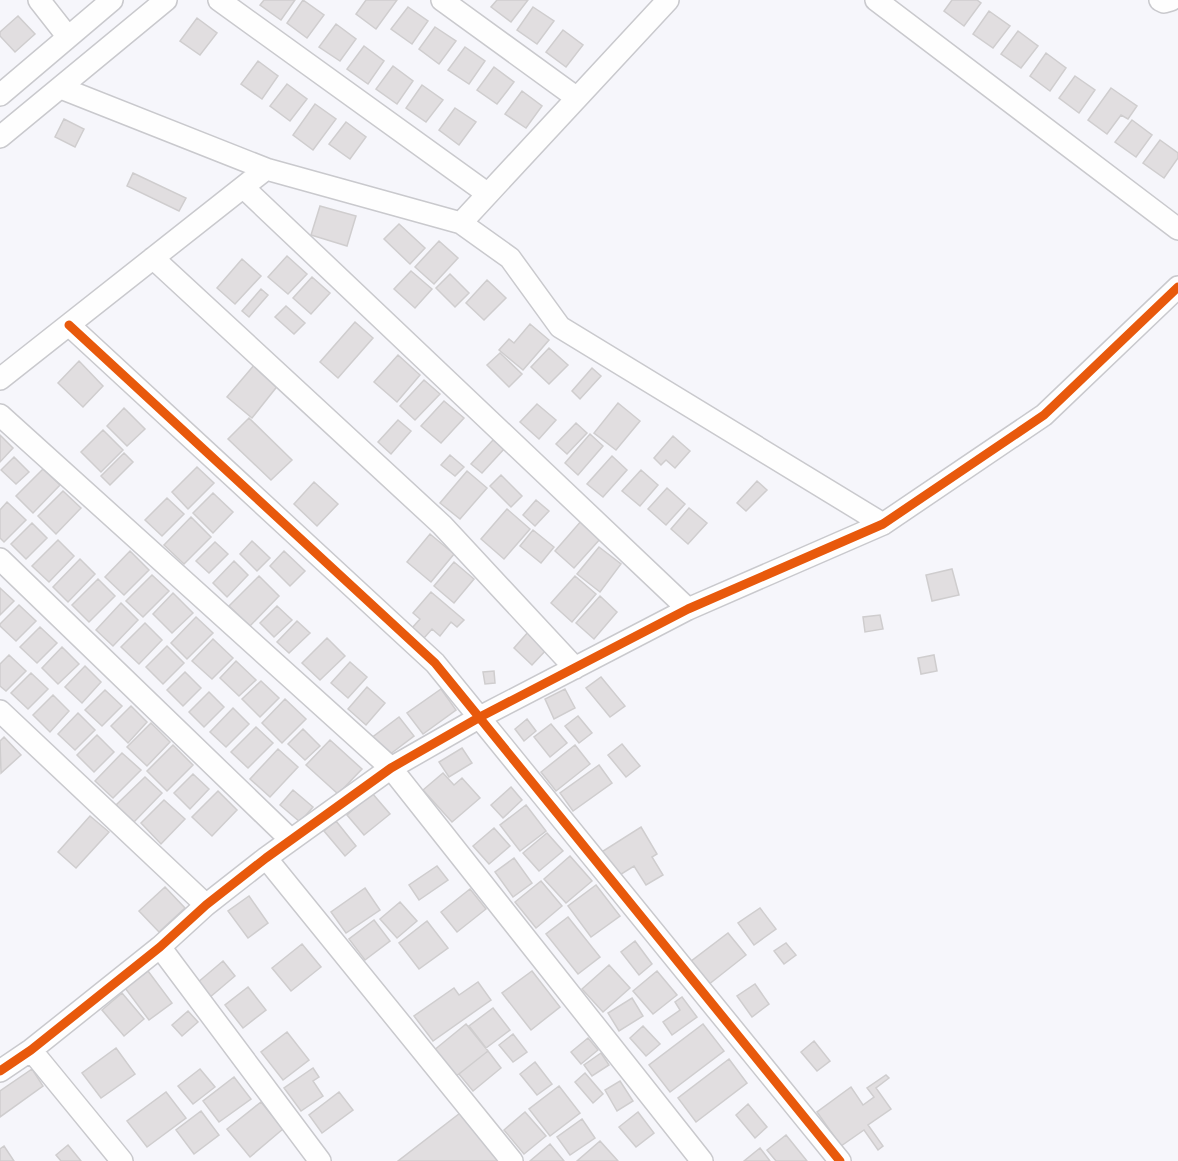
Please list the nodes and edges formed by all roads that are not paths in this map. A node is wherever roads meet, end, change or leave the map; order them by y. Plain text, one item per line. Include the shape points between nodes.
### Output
1 (39, 0) edge
2 (112, 0) edge
3 (166, 0) edge
4 (219, 0) edge
5 (442, 0) edge
6 (876, 0) edge
7 (1160, 0) edge
8 (1172, 0) edge
9 (665, 1) edge
10 (68, 37) junction
11 (61, 88) junction
12 (0, 95) edge
13 (577, 98) junction
14 (0, 137) edge
15 (266, 169) junction
16 (243, 187) junction
17 (488, 194) junction
18 (461, 223) junction
19 (1178, 229) edge
20 (153, 258) junction
21 (1178, 287) edge
22 (69, 325) junction
23 (0, 379) edge
24 (0, 415) edge
25 (884, 524) junction
26 (0, 560) edge
27 (688, 609) junction
28 (575, 668) junction
29 (0, 711) edge
30 (480, 717) junction
31 (391, 768) junction
32 (291, 840) junction
33 (266, 858) junction
34 (206, 905) junction
35 (160, 947) junction
36 (31, 1050) junction
37 (0, 1071) edge
38 (122, 1161) edge
39 (320, 1161) edge
40 (512, 1161) edge
41 (702, 1161) edge
42 (840, 1161) edge

1 - 10 street
2 - 10 street
3 - 11 street
4 - 17 street
5 - 13 street
6 - 19 street
7 - 8 street
9 - 13 street
10 - 12 street
11 - 14 street
11 - 15 street
13 - 17 street
15 - 16 street
15 - 18 street
16 - 20 street
16 - 27 street
17 - 18 street
18 - 25 street via 510,258 560,327
20 - 22 street
20 - 28 street via 442,525
21 - 25 street via 1044,415
22 - 23 street
22 - 30 street via 435,663
24 - 31 street
25 - 27 street
26 - 32 street
27 - 28 street
28 - 30 street
29 - 34 street
30 - 31 street
30 - 42 street
31 - 32 street
31 - 41 street
32 - 33 street
33 - 34 street
33 - 40 street
34 - 35 street
35 - 36 street
35 - 39 street
36 - 37 street
36 - 38 street

